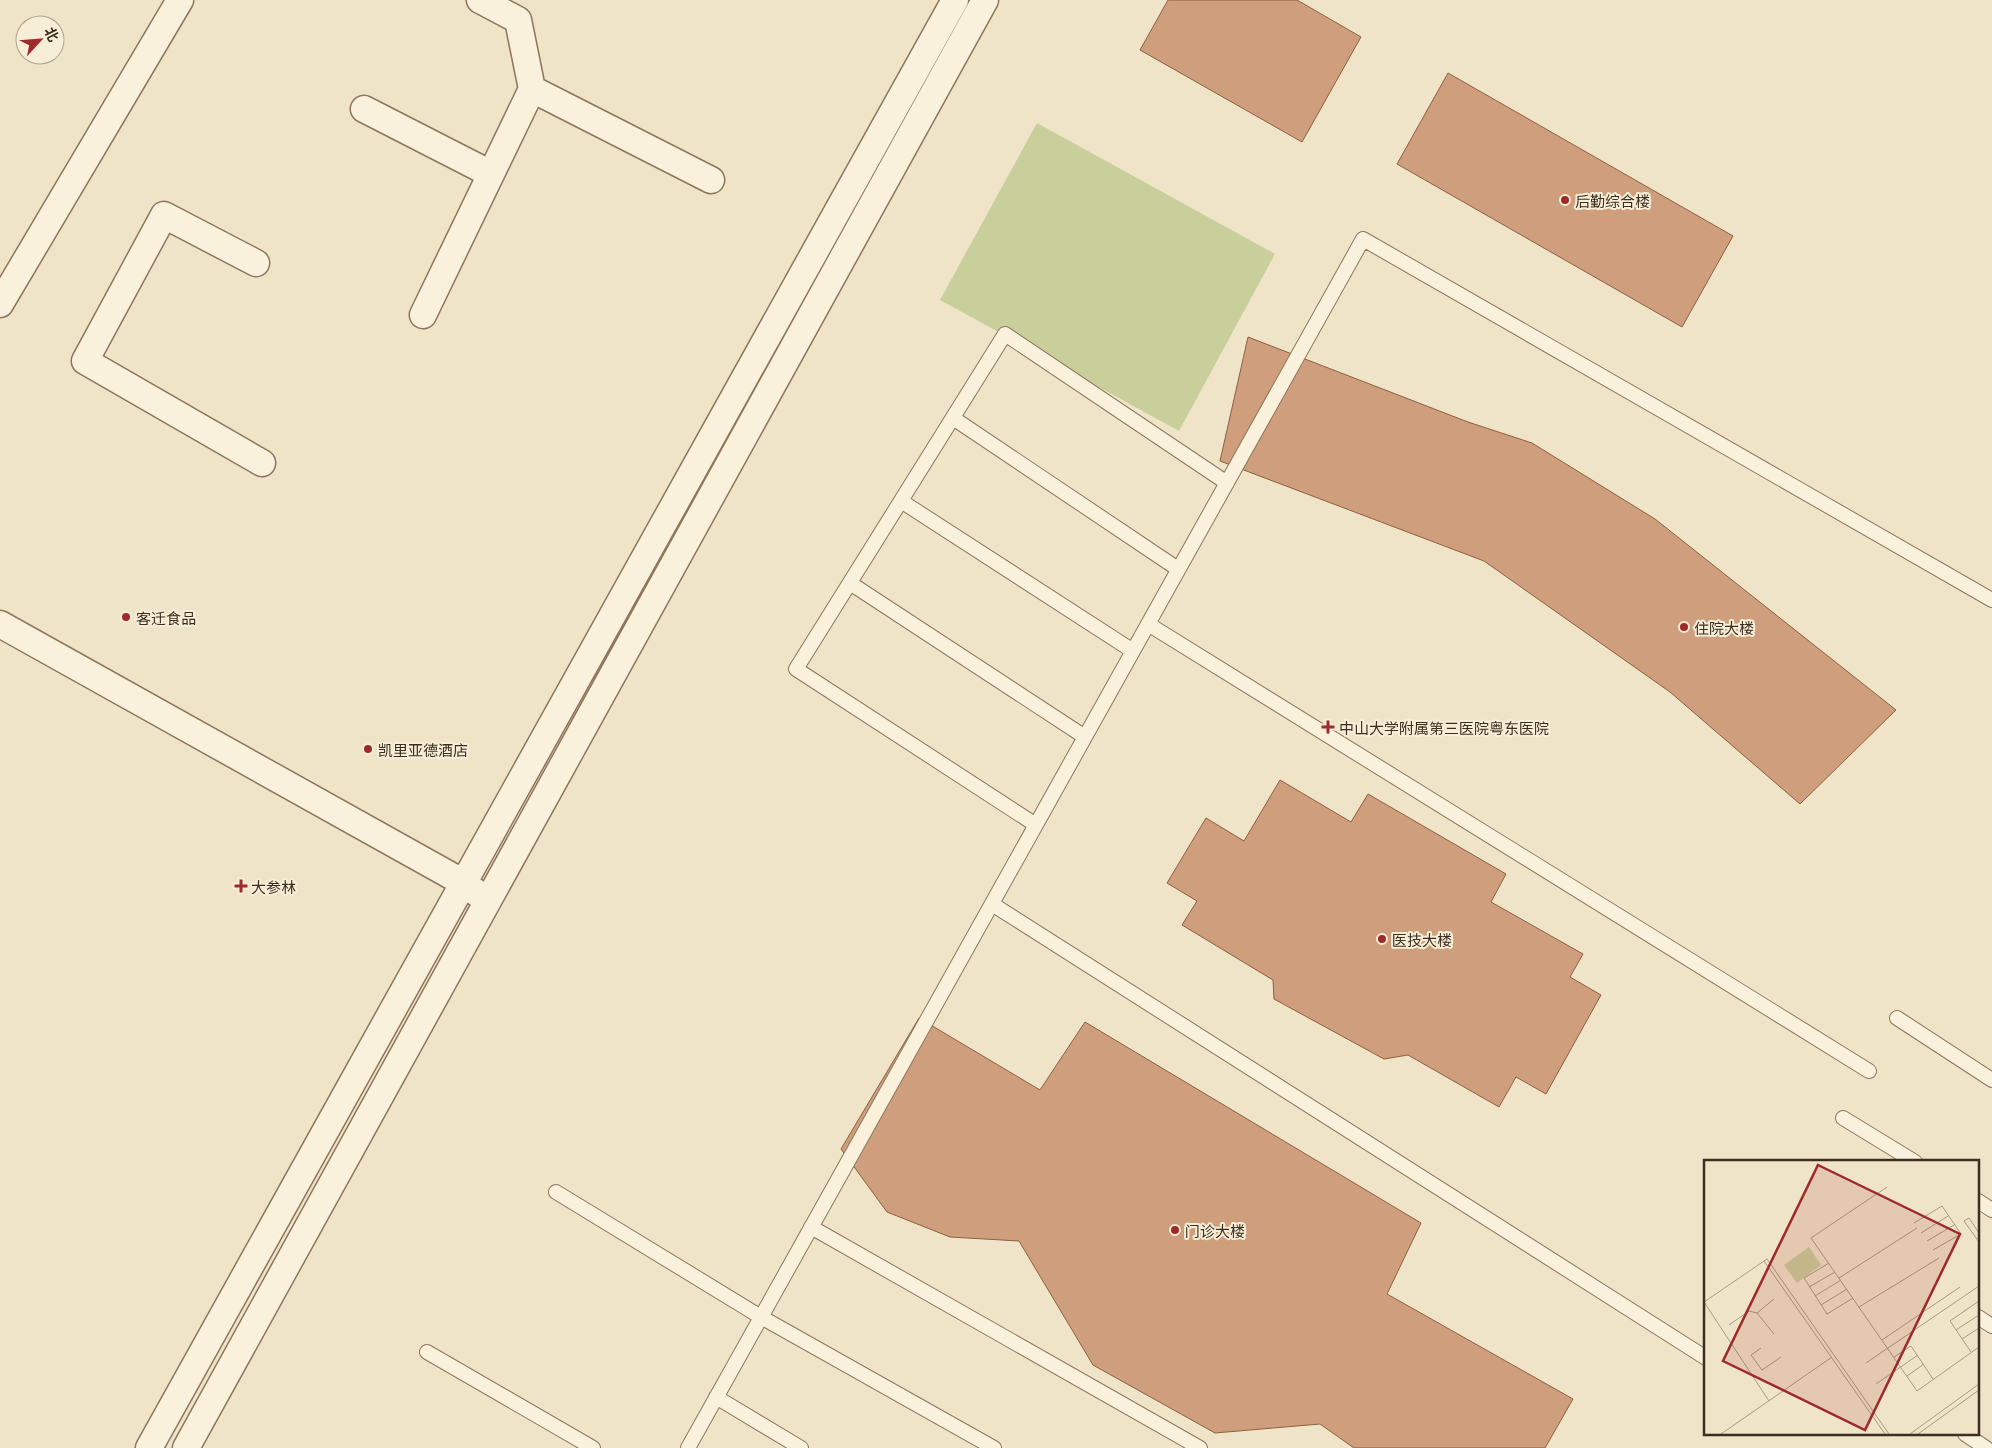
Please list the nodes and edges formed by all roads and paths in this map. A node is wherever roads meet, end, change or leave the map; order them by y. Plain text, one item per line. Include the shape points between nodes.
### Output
1 (180, 0) edge
2 (480, 0) edge
3 (955, 0) edge
4 (985, 0) edge
5 (532, 89) junction
6 (364, 109) dead end
7 (491, 174) junction
8 (711, 180) dead end
9 (256, 263) dead end
10 (0, 304) edge
11 (423, 315) dead end
12 (953, 418) junction
13 (262, 462) dead end
14 (1227, 483) junction
15 (902, 501) junction
16 (1178, 570) junction
17 (850, 583) junction
18 (1992, 600) edge
19 (0, 624) edge
20 (1148, 624) junction
21 (1133, 651) junction
22 (1085, 737) junction
23 (1036, 825) junction
24 (464, 883) junction
25 (488, 903) junction
26 (992, 904) junction
27 (1897, 1018) dead end
28 (1869, 1071) dead end
29 (1992, 1080) edge
30 (1843, 1118) dead end
31 (1911, 1160) edge
32 (556, 1192) dead end
33 (1980, 1202) edge
34 (1992, 1210) edge
35 (811, 1227) junction
36 (761, 1317) junction
37 (1980, 1318) edge
38 (1992, 1326) edge
39 (427, 1352) dead end
40 (1704, 1357) edge
41 (716, 1398) junction
42 (1968, 1436) edge
43 (149, 1448) edge
44 (186, 1448) edge
45 (593, 1448) edge
46 (688, 1448) edge
47 (801, 1448) edge
48 (994, 1448) edge
49 (1200, 1448) edge
50 (1986, 1448) edge

1 - 10 street
2 - 5 street via 518,20
3 - 24 street
4 - 25 street
5 - 7 street
5 - 8 street
6 - 7 street
7 - 11 street
9 - 13 street via 164,214 85,361
12 - 14 lane via 1005,334
12 - 15 lane
12 - 16 lane
14 - 16 lane
14 - 18 lane via 1363,239
15 - 17 lane
15 - 21 lane
16 - 20 lane
17 - 22 lane
17 - 23 lane via 796,669
19 - 24 street
20 - 21 lane
20 - 28 lane
21 - 22 lane
22 - 23 lane
23 - 26 lane
24 - 25 street
24 - 43 street
25 - 44 street
26 - 35 lane
26 - 40 lane
27 - 29 lane
30 - 31 lane
32 - 36 lane
33 - 34 lane
35 - 36 lane
35 - 49 lane
36 - 41 lane
36 - 48 lane
37 - 38 lane
39 - 45 lane
41 - 46 lane
41 - 47 lane
42 - 50 lane

